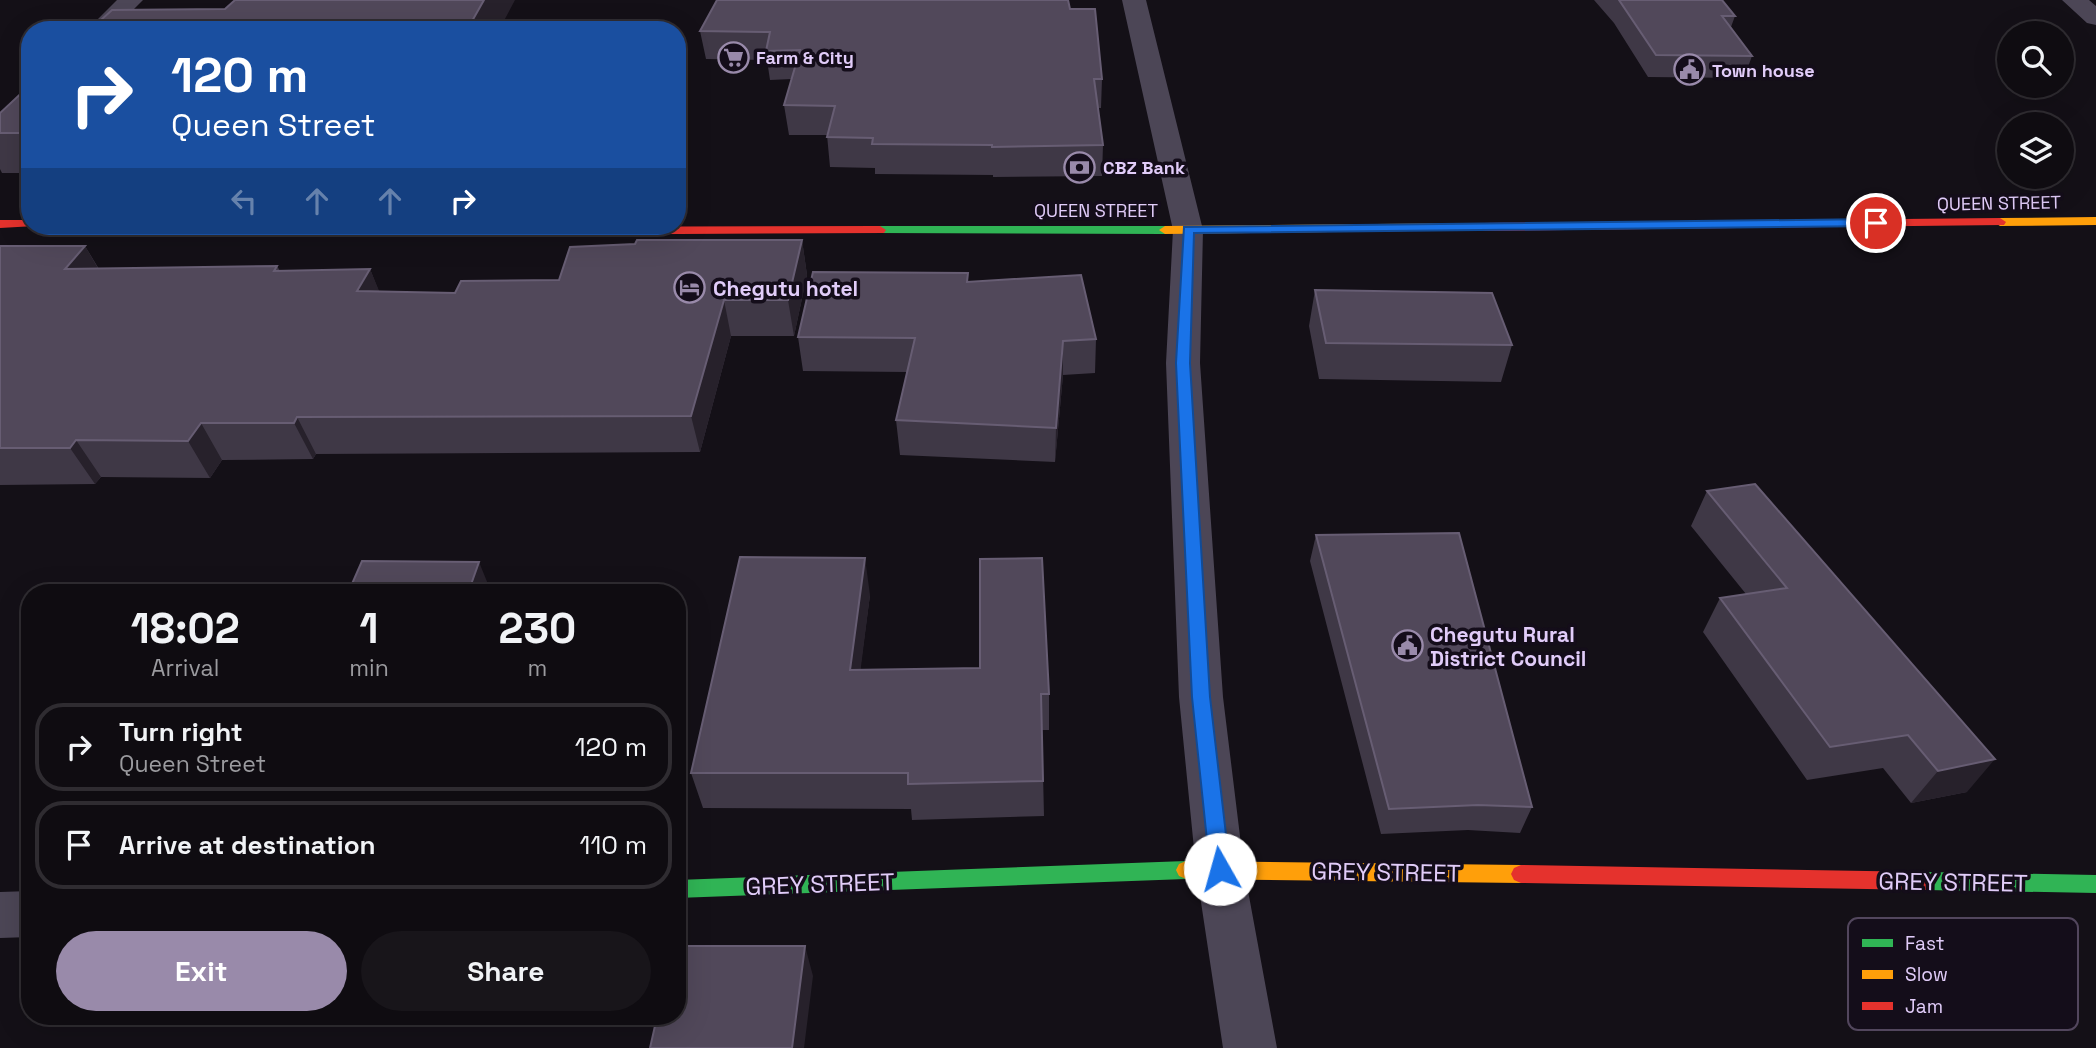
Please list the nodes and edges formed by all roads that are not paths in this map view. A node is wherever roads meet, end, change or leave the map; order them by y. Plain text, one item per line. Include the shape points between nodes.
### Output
1 (131, 0) edge
2 (1134, 0) edge
3 (2074, 0) edge
4 (2096, 18) edge
5 (109, 21) edge
6 (2096, 221) edge
7 (0, 224) edge
8 (21, 224) edge
9 (1188, 230) junction
10 (686, 231) edge
11 (1220, 869) junction
12 (2096, 884) edge
13 (686, 889) edge
14 (21, 914) edge
15 (0, 915) edge
16 (1250, 1048) edge

1 - 5 street
2 - 9 street
3 - 4 street
6 - 9 main road, QUEEN STREET
7 - 8 main road
9 - 10 main road, QUEEN STREET
9 - 11 street via 1183,363 1201,697
11 - 12 main road, GREY STREET
11 - 13 main road, GREY STREET
11 - 16 street
14 - 15 street

